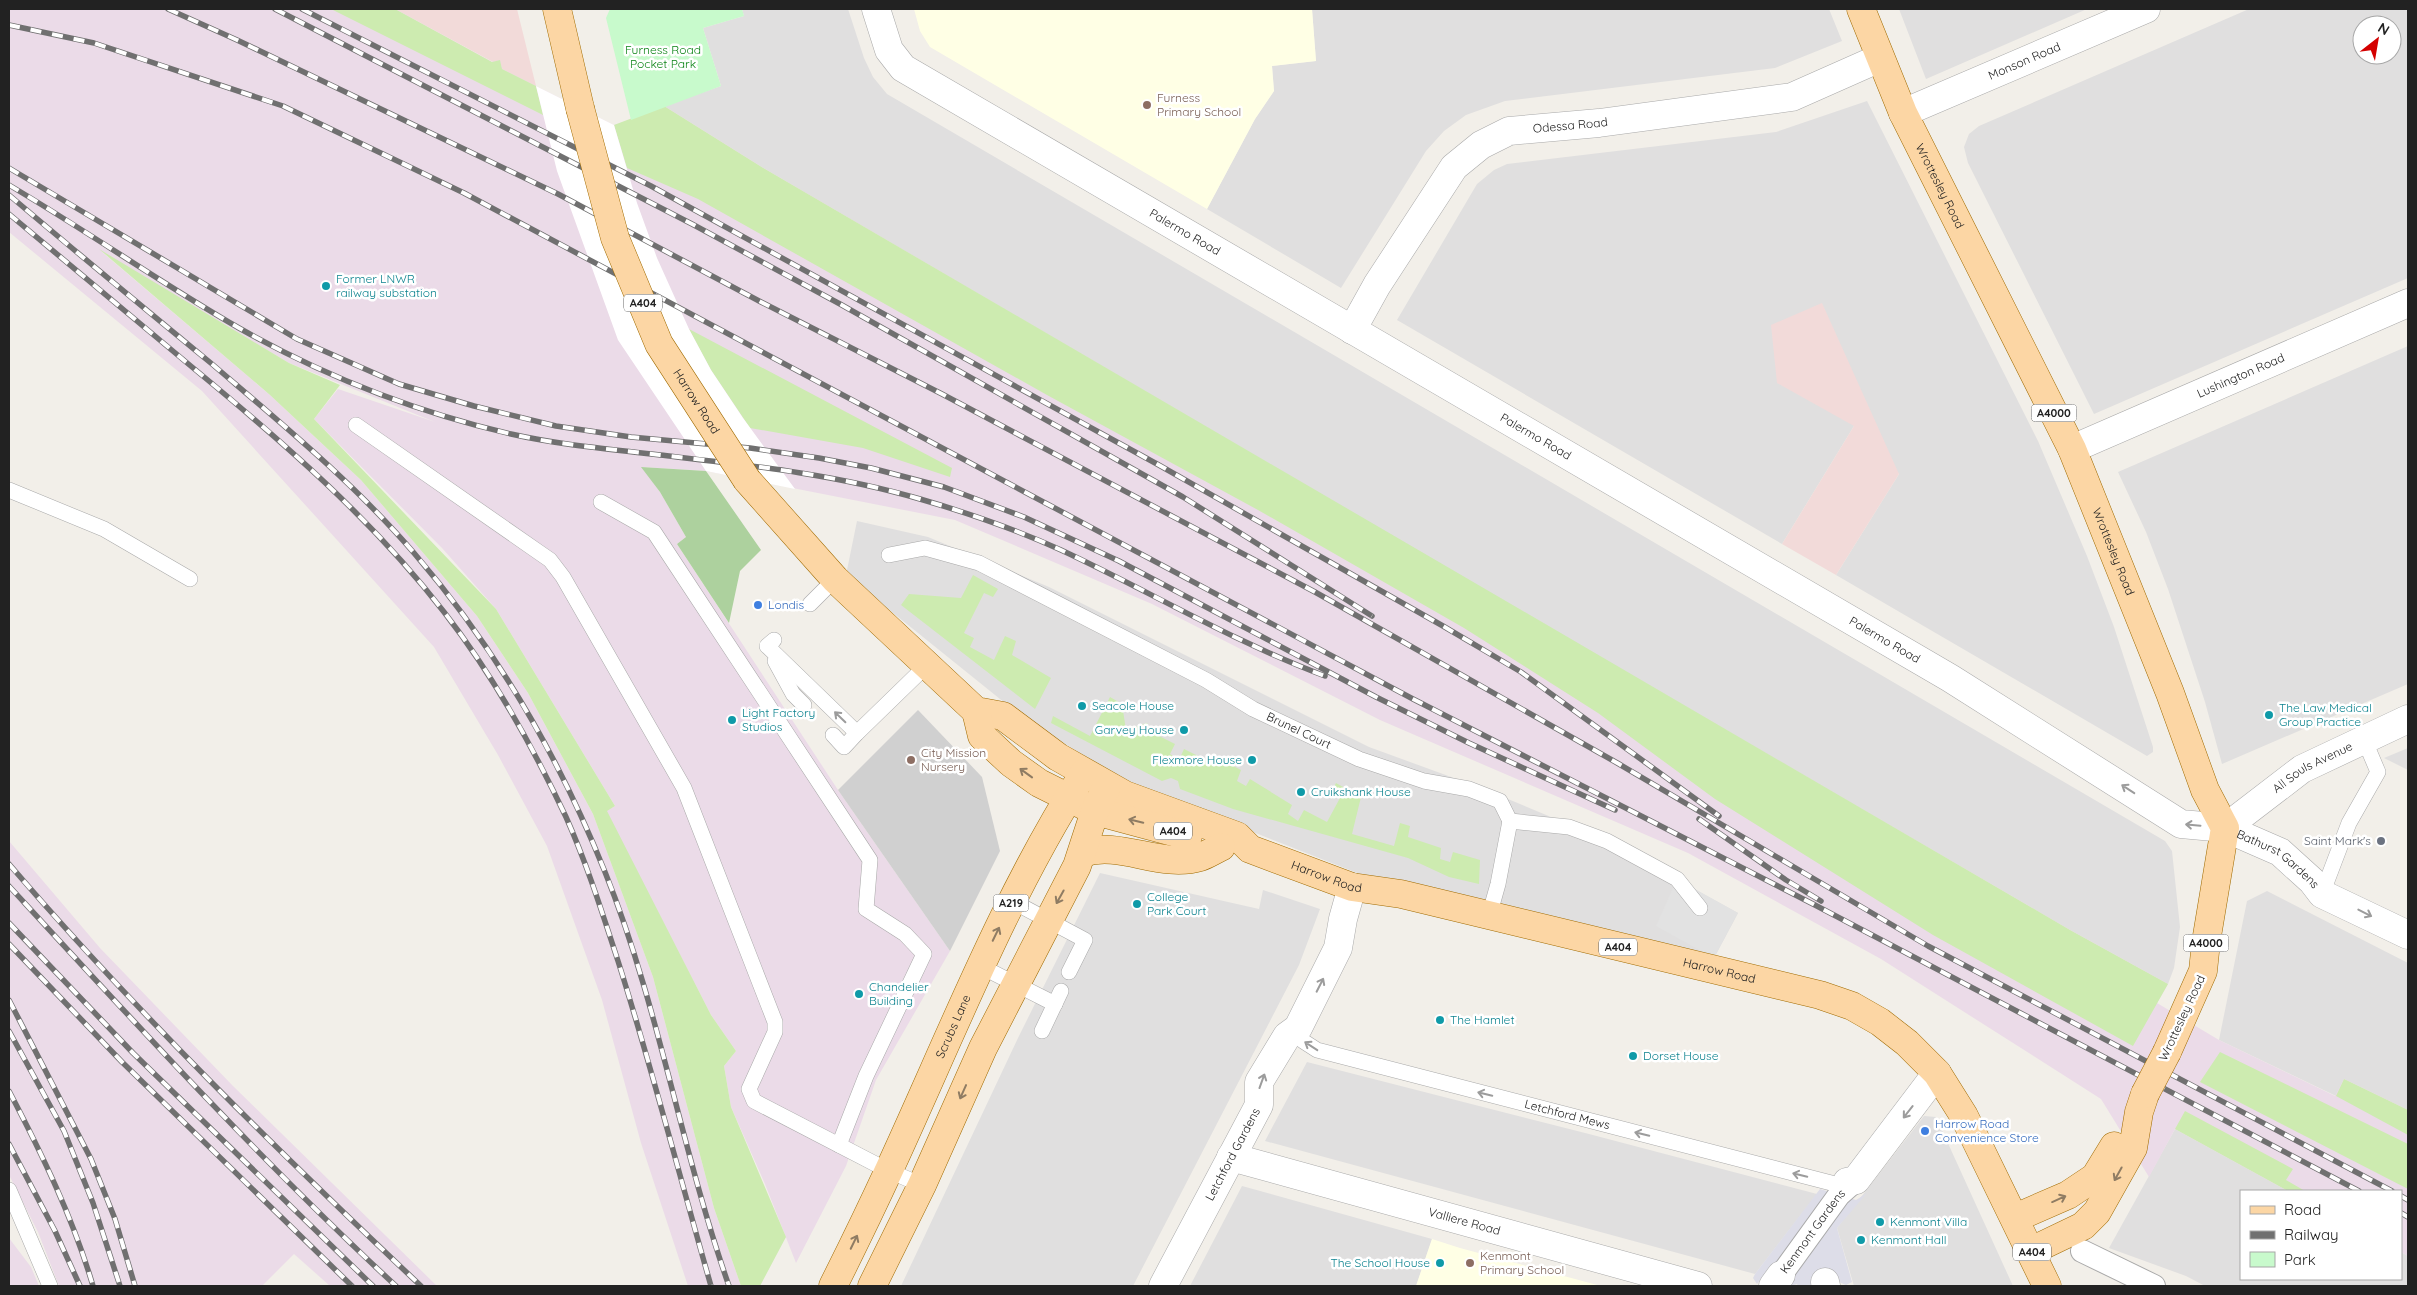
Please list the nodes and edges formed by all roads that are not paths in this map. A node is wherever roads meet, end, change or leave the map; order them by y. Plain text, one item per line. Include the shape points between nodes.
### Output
1 (557, 9) edge
2 (876, 9) edge
3 (1861, 9) edge
4 (2146, 9) edge
5 (1880, 58) junction
6 (1903, 113) junction
7 (2408, 303) edge
8 (1352, 330) junction
9 (356, 425) dead end
10 (2072, 449) junction
11 (9, 490) edge
12 (602, 502) dead end
13 (890, 556) dead end
14 (190, 579) dead end
15 (835, 579) junction
16 (810, 604) dead end
17 (926, 666) junction
18 (804, 705) dead end
19 (976, 711) junction
20 (2408, 719) edge
21 (857, 733) junction
22 (833, 735) dead end
23 (2364, 739) junction
24 (1084, 773) junction
25 (1107, 786) junction
26 (1068, 798) junction
27 (1096, 811) junction
28 (1510, 821) junction
29 (2225, 828) junction
30 (1220, 847) junction
31 (1250, 848) junction
32 (1082, 853) junction
33 (1352, 886) junction
34 (2322, 894) junction
35 (1012, 901) junction
36 (1700, 908) dead end
37 (1489, 916) junction
38 (1048, 920) junction
39 (2408, 935) edge
40 (980, 966) junction
41 (1069, 972) dead end
42 (1015, 984) junction
43 (1298, 1028) junction
44 (1042, 1031) dead end
45 (1937, 1073) junction
46 (2142, 1103) junction
47 (839, 1145) junction
48 (1231, 1157) junction
49 (889, 1171) junction
50 (1851, 1181) junction
51 (922, 1185) junction
52 (9, 1190) edge
53 (2015, 1218) junction
54 (2031, 1251) junction
55 (2082, 1251) dead end
56 (1777, 1281) edge
57 (50, 1286) edge
58 (833, 1286) edge
59 (872, 1286) edge
60 (1163, 1286) edge
61 (1698, 1286) edge
62 (2047, 1286) edge
63 (2154, 1286) edge

1 - 15 main road, Harrow Road / A404, bridge via 615,238 659,344 747,480
2 - 8 street, Palermo Road via 889,50 903,68
3 - 5 main road, Wrottesley Road / A4000
4 - 6 street, Monson Road
5 - 6 main road, Wrottesley Road / A4000
5 - 8 street, Odessa Road via 1792,97 1599,123 1509,131 1481,145 1454,167
6 - 10 main road, Wrottesley Road / A4000
7 - 10 street, Lushington Road
29 -> 8 street, Palermo Road via 2181,824 1950,678
9 - 47 lane via 550,560 563,577 684,788 775,1022 775,1032 749,1089 750,1095 759,1105
10 - 29 main road, Wrottesley Road / A4000 via 2170,693 2205,790
11 - 14 lane via 104,529
12 - 47 lane via 654,532 870,860 866,910 905,934 924,954 866,1076
13 - 28 lane, Brunel Court via 925,548 979,563 1206,680 1253,709 1359,759 1424,781 1469,789 1500,801
15 - 16 lane
15 - 17 main road, Harrow Road / A404
17 - 19 main road, Harrow Road / A404
17 - 21 lane
21 -> 18 lane via 771,643 793,694
19 - 24 main road, Harrow Road / A404 via 1003,716
26 -> 19 main road, Harrow Road / A404 via 1039,783 989,743 982,736
20 - 23 street, All Souls Avenue
21 - 22 lane via 844,747
23 - 29 street, All Souls Avenue via 2302,769
23 - 34 lane via 2378,772 2349,823
24 - 25 main road, Harrow Road / A404
24 - 26 main road, Scrubs Lane / A219
25 - 27 main road
25 - 31 main road, Harrow Road / A404 via 1236,836
26 - 27 main road, Harrow Road / A404
26 - 35 main road, Scrubs Lane / A219
30 -> 27 main road, Harrow Road / A404
27 - 32 main road
28 - 36 lane via 1569,827 1606,841 1677,879
28 - 37 lane
29 - 34 street, Bathurst Gardens via 2280,852
29 - 46 main road, Wrottesley Road / A4000, bridge via 2203,972
30 - 31 main road, Harrow Road / A404 via 1232,851
30 - 32 main road via 1200,857 1175,860 1107,848
31 - 33 main road, Harrow Road / A404
32 -> 38 main road
33 - 37 main road, Harrow Road / A404 via 1401,894
43 -> 33 street, Letchford Gardens via 1338,948
34 -> 39 street, Bathurst Gardens
35 - 38 lane
40 -> 35 main road, Scrubs Lane / A219
37 - 45 main road, Harrow Road / A404 via 1852,1006 1907,1043
38 - 41 lane via 1084,940
38 - 42 main road
40 - 42 lane
40 - 49 main road, Scrubs Lane / A219
42 - 44 lane via 1058,997
42 -> 51 main road
48 -> 43 street, Letchford Gardens via 1259,1105 1260,1082 1287,1036
50 -> 43 lane, Letchford Mews via 1834,1184 1317,1050 1303,1041
45 -> 50 street, Kenmont Gardens
45 - 53 main road, Harrow Road / A404 via 1964,1116
53 -> 46 main road, Wrottesley Road / A4000 via 2068,1195 2095,1177
46 -> 54 main road, Wrottesley Road / A4000 via 2133,1148 2097,1212 2083,1226
47 - 49 lane
48 - 60 street, Letchford Gardens
48 - 61 street, Valliere Road
49 - 51 lane
58 -> 49 main road, Scrubs Lane / A219
50 - 56 street, Kenmont Gardens
51 - 59 main road
52 - 57 lane
53 - 54 main road, Harrow Road / A404
54 - 62 main road, Harrow Road / A404
55 - 63 street

